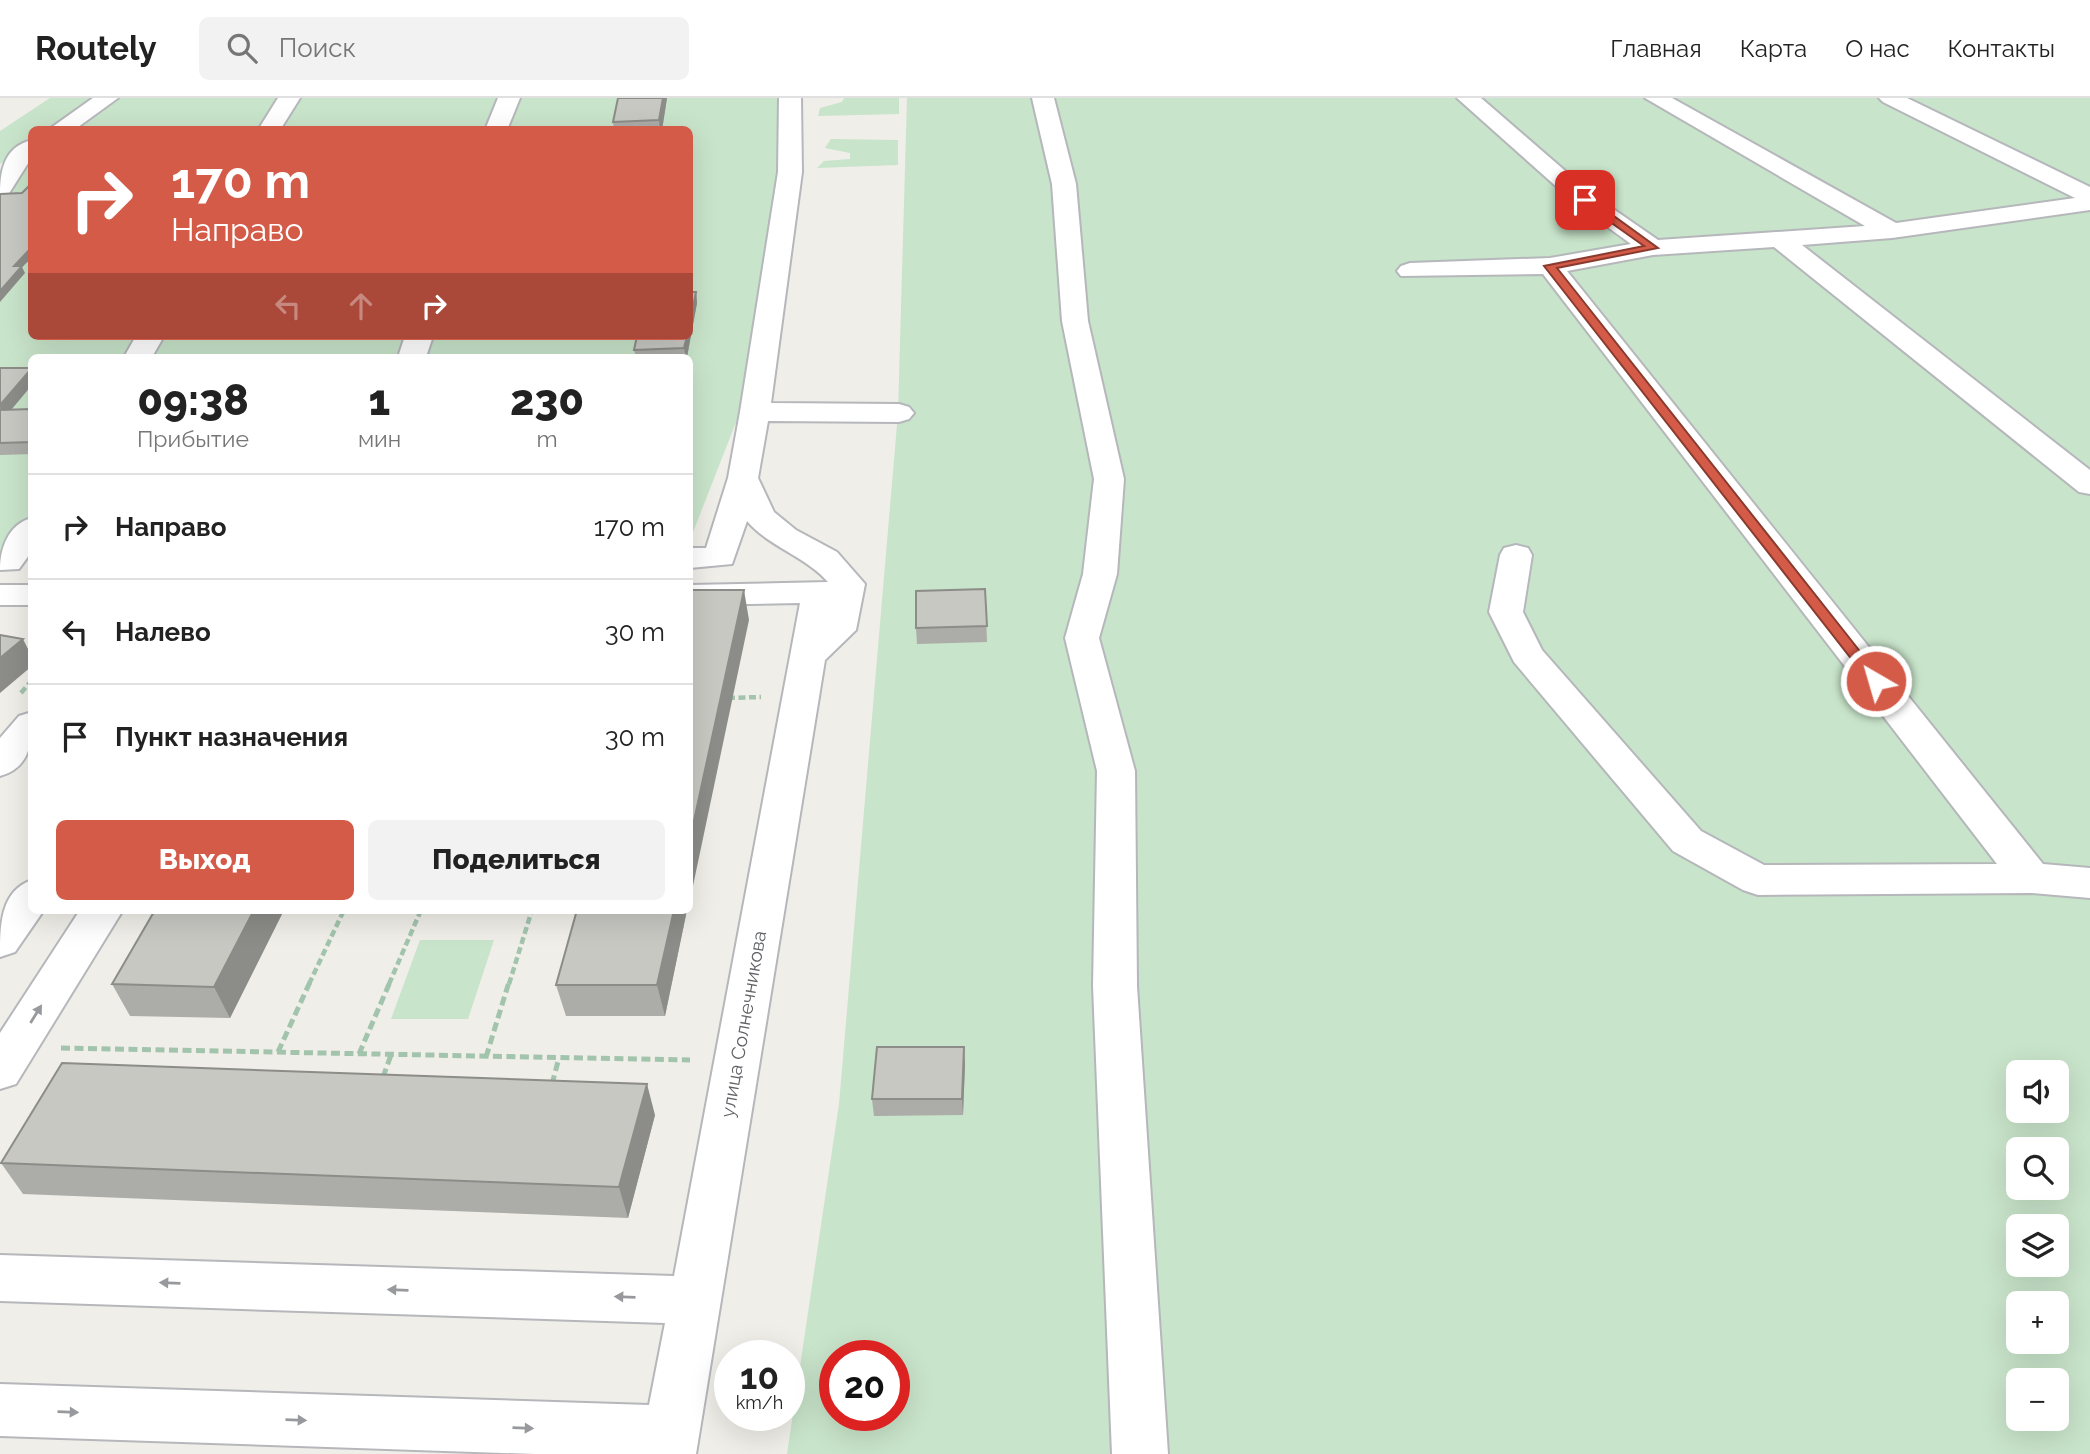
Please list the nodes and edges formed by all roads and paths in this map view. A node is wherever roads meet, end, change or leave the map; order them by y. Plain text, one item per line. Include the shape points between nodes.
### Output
1 (107, 98) edge
2 (289, 98) edge
3 (509, 98) edge
4 (790, 98) edge
5 (1043, 98) edge
6 (1468, 98) edge
7 (1656, 98) edge
8 (1890, 98) edge
9 (65, 126) edge
10 (272, 126) edge
11 (498, 126) edge
12 (28, 150) edge
13 (0, 190) edge
14 (2090, 196) edge
15 (2079, 205) edge
16 (2090, 218) edge
17 (1892, 231) junction
18 (1779, 239) junction
19 (1653, 248) junction
20 (1550, 266) junction
21 (1410, 271) dead end
22 (755, 412) junction
23 (899, 414) dead end
24 (743, 478) junction
25 (2090, 485) edge
26 (28, 535) edge
27 (1516, 555) dead end
28 (693, 558) edge
29 (13, 562) edge
30 (833, 593) junction
31 (0, 595) edge
32 (28, 595) edge
33 (693, 595) edge
34 (765, 697) dead end
35 (715, 698) edge
36 (28, 729) edge
37 (0, 763) edge
38 (2031, 878) junction
39 (2090, 883) edge
40 (28, 901) edge
41 (99, 914) edge
42 (342, 914) edge
43 (419, 914) edge
44 (531, 914) edge
45 (0, 941) edge
46 (60, 1048) dead end
47 (278, 1052) junction
48 (358, 1054) junction
49 (391, 1055) junction
50 (486, 1057) junction
51 (559, 1058) junction
52 (690, 1060) dead end
53 (0, 1072) edge
54 (381, 1082) edge
55 (551, 1087) edge
56 (0, 1278) edge
57 (694, 1300) junction
58 (0, 1410) edge
59 (670, 1443) edge
60 (1140, 1454) edge

1 - 9 street
2 - 10 street
3 - 11 street
4 - 22 street via 790,172
5 - 60 street via 1064,184 1075,321 1110,479 1100,574 1082,638 1116,771 1115,986
6 - 19 street via 1585,200
7 - 17 street
8 - 14 street
12 - 13 street via 20,155
15 - 16 street
15 - 17 street
17 - 18 street
18 - 19 street
18 - 25 street
19 - 20 street
20 - 21 street
20 - 38 street
22 - 23 street
22 - 24 street
24 - 28 street via 720,557
24 - 30 street via 760,517 825,559 848,584
26 - 29 street
27 - 38 street via 1506,611 1527,654 1687,841 1758,880
30 - 33 street
30 - 57 street, улица Солнечникова via 809,656
31 - 32 street
34 - 35 path
36 - 37 street
38 - 39 street
40 - 45 street
53 -> 41 street
42 - 47 path
43 - 48 path
44 - 50 path
46 - 47 path
47 - 48 path
48 - 49 path
49 - 50 path
49 - 54 path
50 - 51 path
51 - 52 path
51 - 55 path
57 -> 56 street
57 - 59 street, улица Солнечникова
58 -> 59 street

